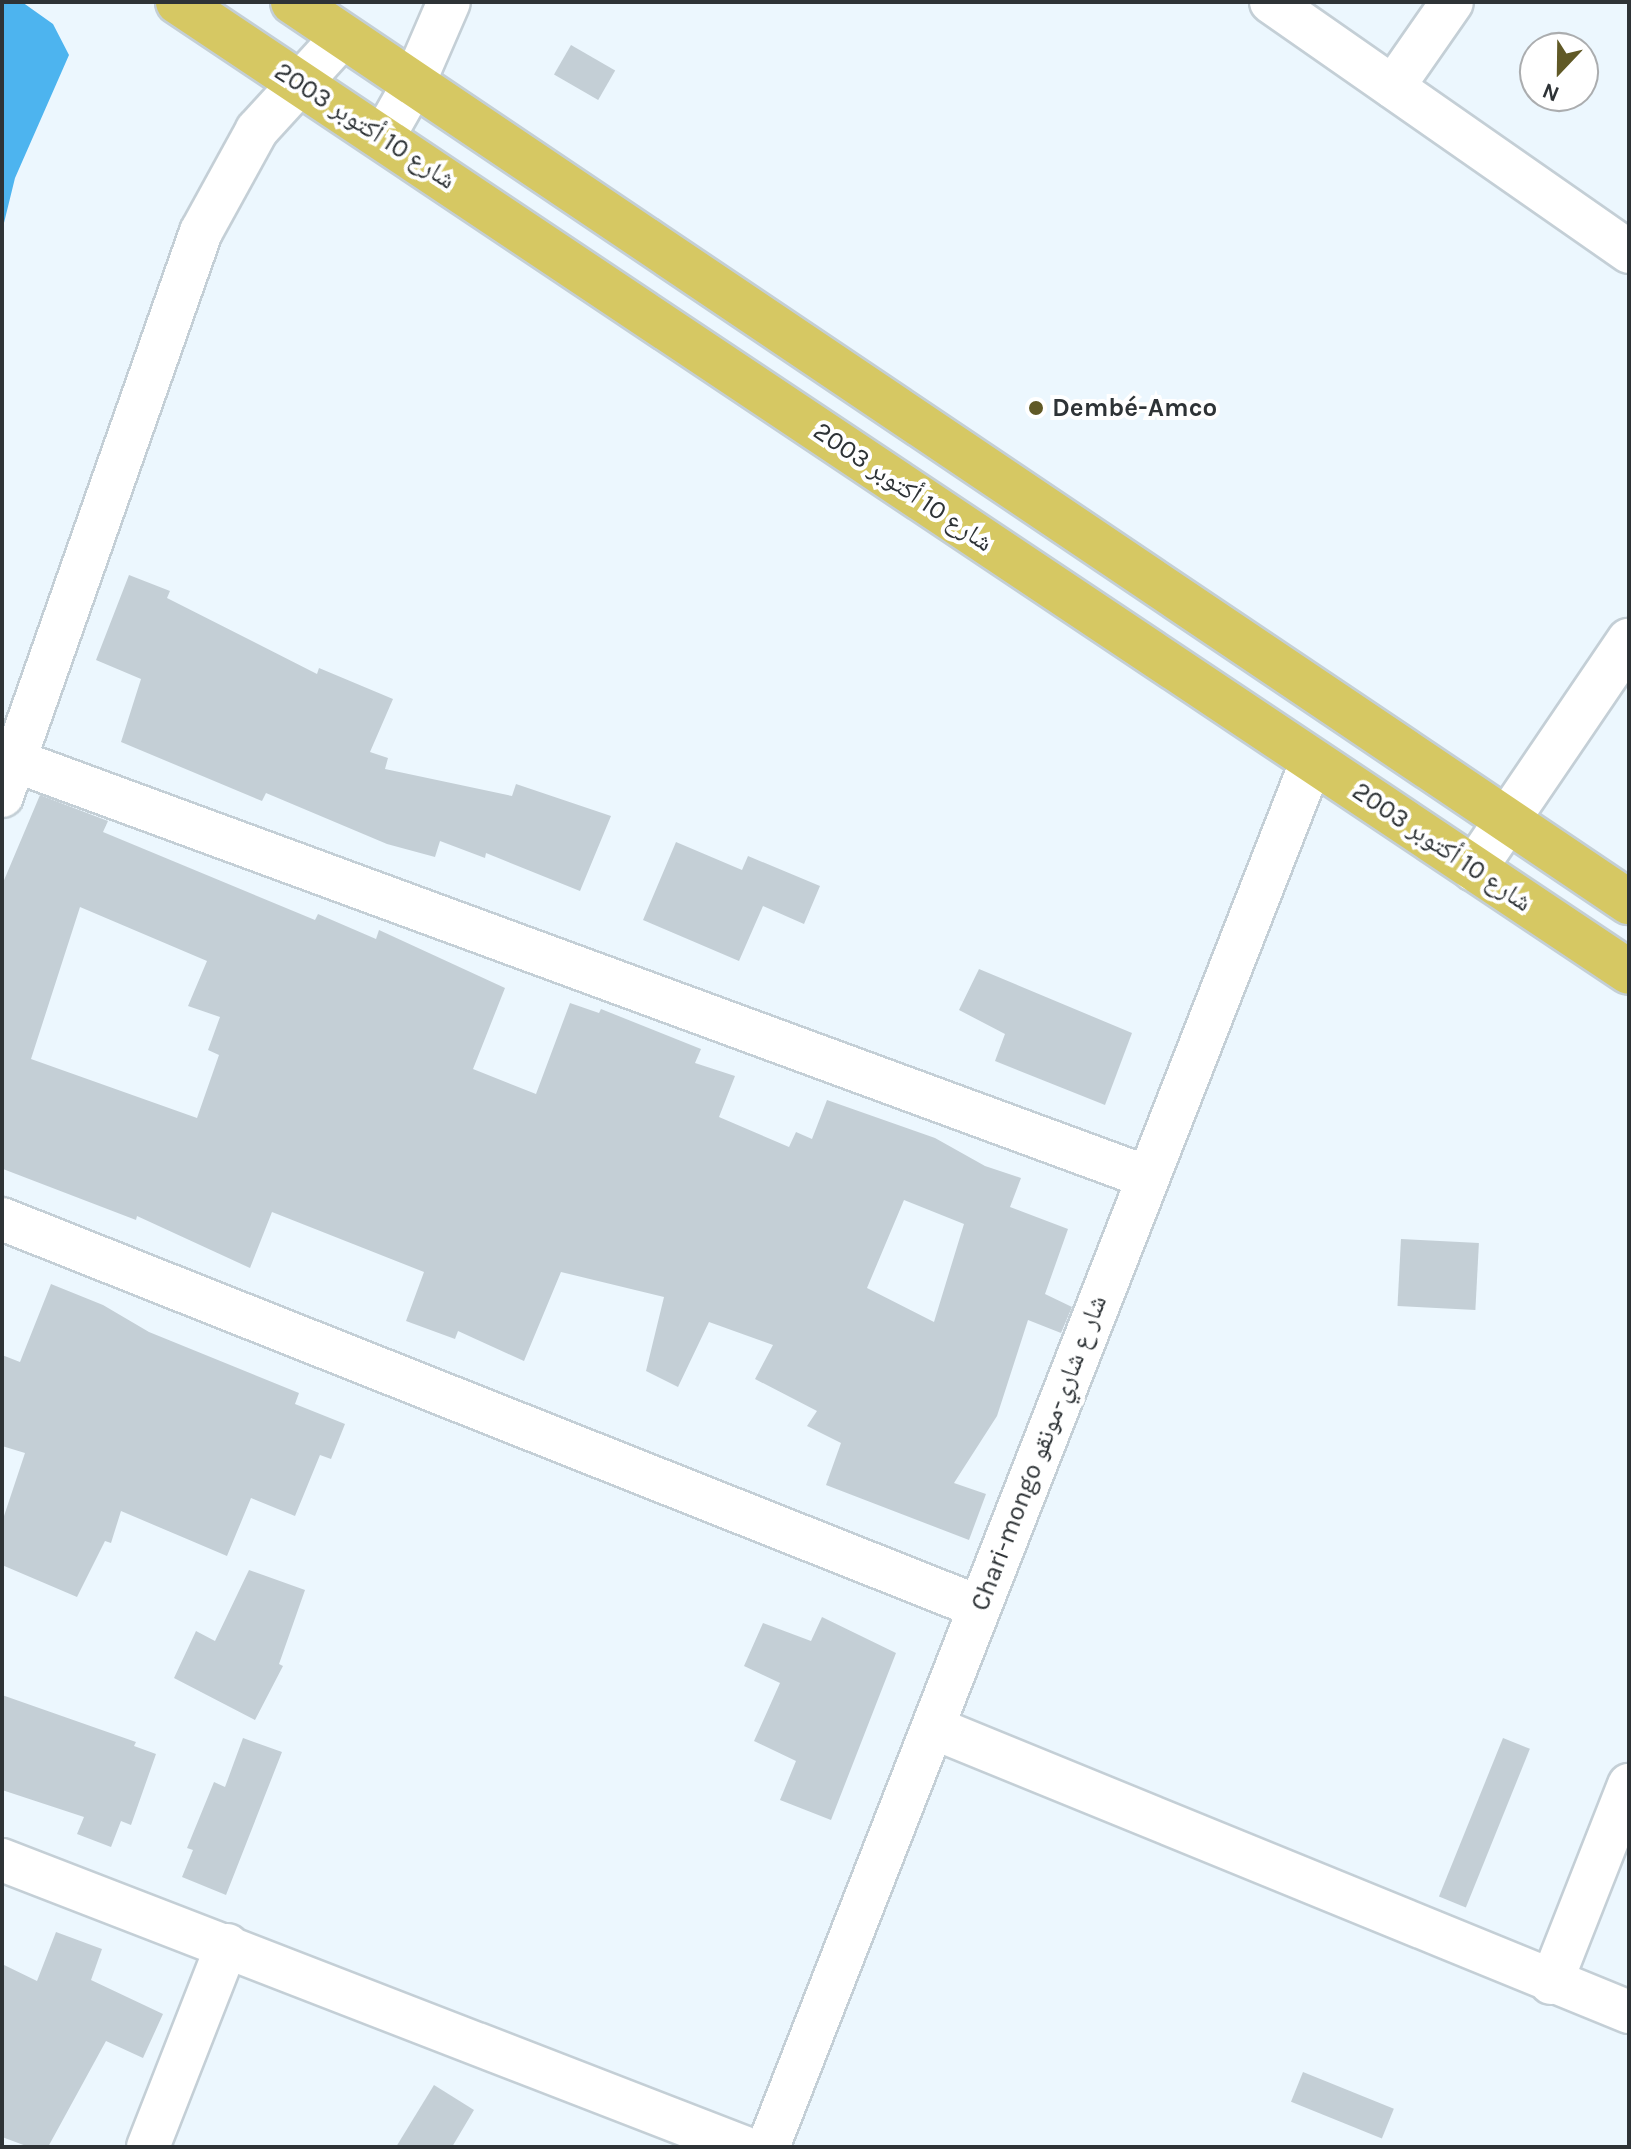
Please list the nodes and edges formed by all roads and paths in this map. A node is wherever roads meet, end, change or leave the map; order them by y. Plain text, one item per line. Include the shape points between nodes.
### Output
1 (178, 2) edge
2 (293, 2) edge
3 (449, 2) edge
4 (1271, 2) edge
5 (1452, 2) edge
6 (343, 36) junction
7 (298, 82) junction
8 (413, 85) junction
9 (1393, 87) junction
10 (384, 136) junction
11 (1629, 252) edge
12 (1629, 641) edge
13 (1312, 760) junction
14 (6, 771) edge
15 (1508, 821) junction
16 (1474, 869) junction
17 (1629, 902) edge
18 (1629, 972) edge
19 (1147, 1177) junction
20 (2, 1219) edge
21 (979, 1607) junction
22 (934, 1728) junction
23 (1629, 1785) edge
24 (2, 1860) edge
25 (227, 1945) junction
26 (1551, 1983) junction
27 (1629, 2012) edge
28 (148, 2147) edge
29 (743, 2147) edge
30 (768, 2147) edge

1 - 7 highway, شارع 10 أكتوبر 2003
2 - 6 highway
3 - 8 street
4 - 9 street
5 - 9 street
6 - 7 street
6 - 8 highway
7 - 10 highway, شارع 10 أكتوبر 2003
7 - 14 street via 257,130 201,232
8 - 10 street
8 - 15 highway
9 - 11 street
10 - 13 highway, شارع 10 أكتوبر 2003
12 - 15 street
13 - 16 highway, شارع 10 أكتوبر 2003
13 - 19 street, Chari-mongo شار ع شاري-مونقو
14 - 19 street
15 - 16 street
15 - 17 highway
16 - 18 highway, شارع 10 أكتوبر 2003
19 - 21 street, Chari-mongo شار ع شاري-مونقو
20 - 21 street
21 - 22 street, Chari-mongo شار ع شاري-مونقو
22 - 26 street
22 - 30 street, Chari-mongo شار ع شاري-مونقو
23 - 26 street
24 - 25 street
25 - 28 street
25 - 29 street
26 - 27 street

